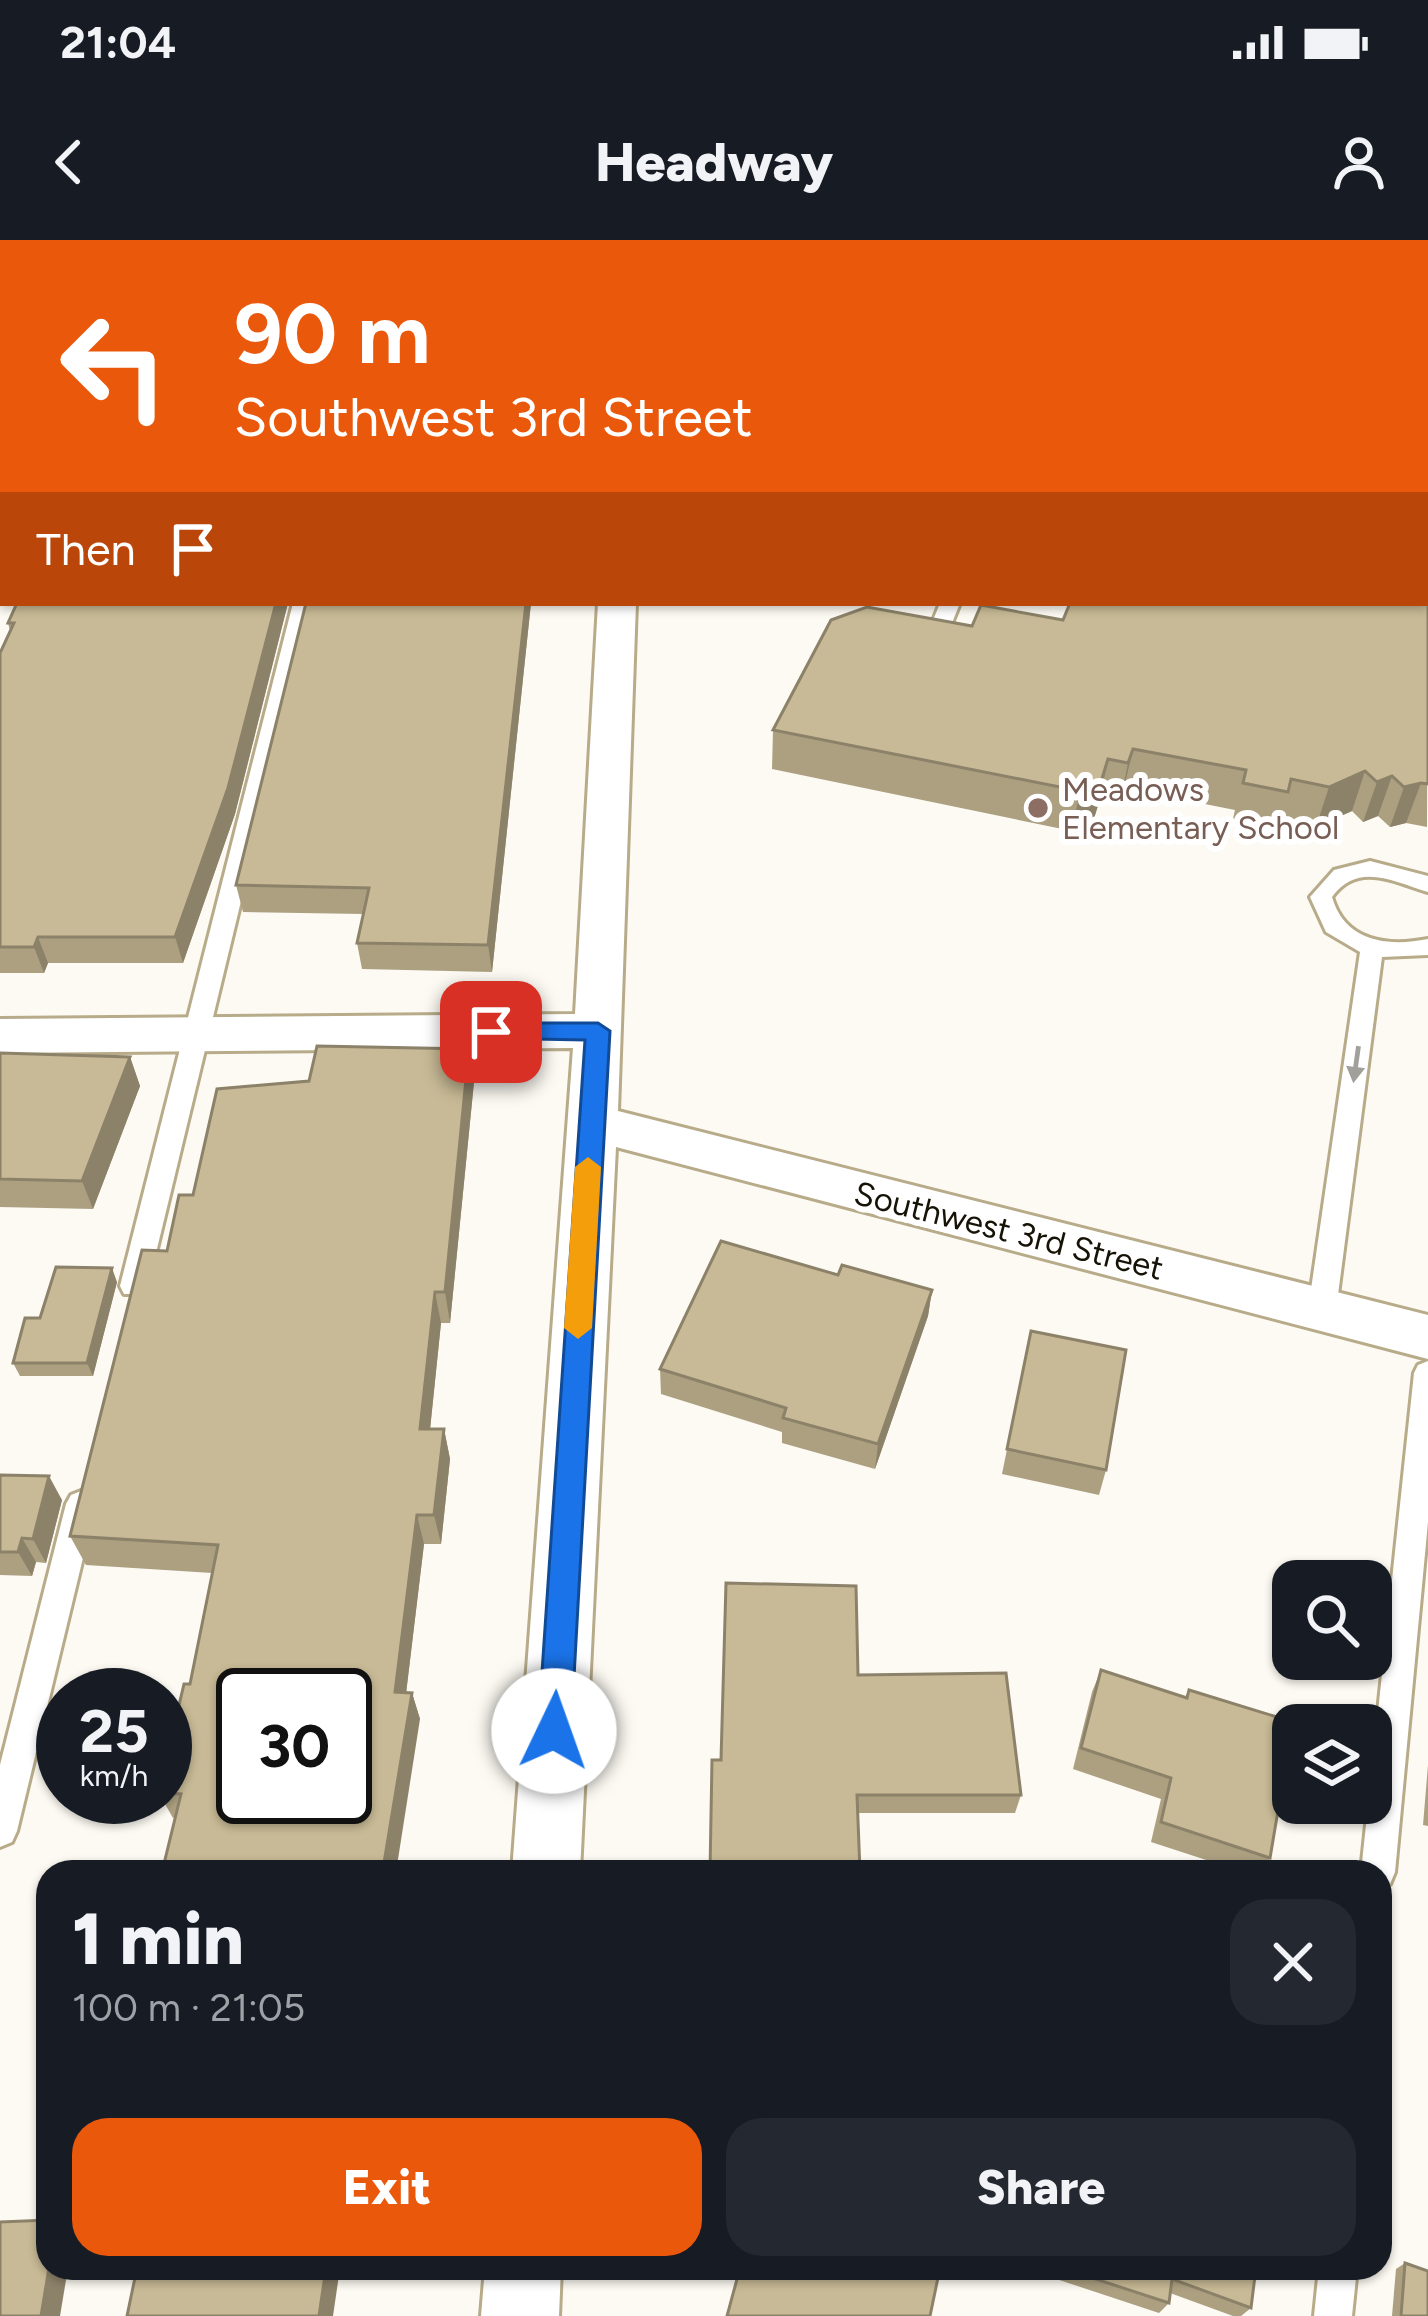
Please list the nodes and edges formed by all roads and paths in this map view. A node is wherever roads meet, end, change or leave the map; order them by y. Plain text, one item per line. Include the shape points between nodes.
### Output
1 (302, 606) edge
2 (617, 606) edge
3 (949, 606) edge
4 (938, 633) edge
5 (1428, 885) edge
6 (1428, 947) edge
7 (1372, 948) junction
8 (598, 1031) junction
9 (0, 1036) edge
10 (196, 1037) junction
11 (590, 1122) junction
12 (129, 1309) edge
13 (1322, 1310) junction
14 (1428, 1337) edge
15 (1428, 1373) edge
16 (90, 1468) edge
17 (0, 1831) edge
18 (547, 1860) edge
19 (1379, 1860) edge
20 (522, 2280) edge
21 (1337, 2280) edge
22 (520, 2316) edge
23 (1333, 2316) edge

1 - 10 lane
2 - 8 street
3 - 4 lane
5 - 7 lane via 1374,868 1327,885 1321,897 1330,924
6 - 7 lane
7 -> 13 lane
8 - 10 street
8 - 11 street
9 - 10 street
10 - 12 lane
11 - 13 street, Southwest 3rd Street
11 - 18 street
13 - 14 street, Southwest 3rd Street
15 - 19 lane
16 - 17 lane
20 - 22 street
21 - 23 lane

